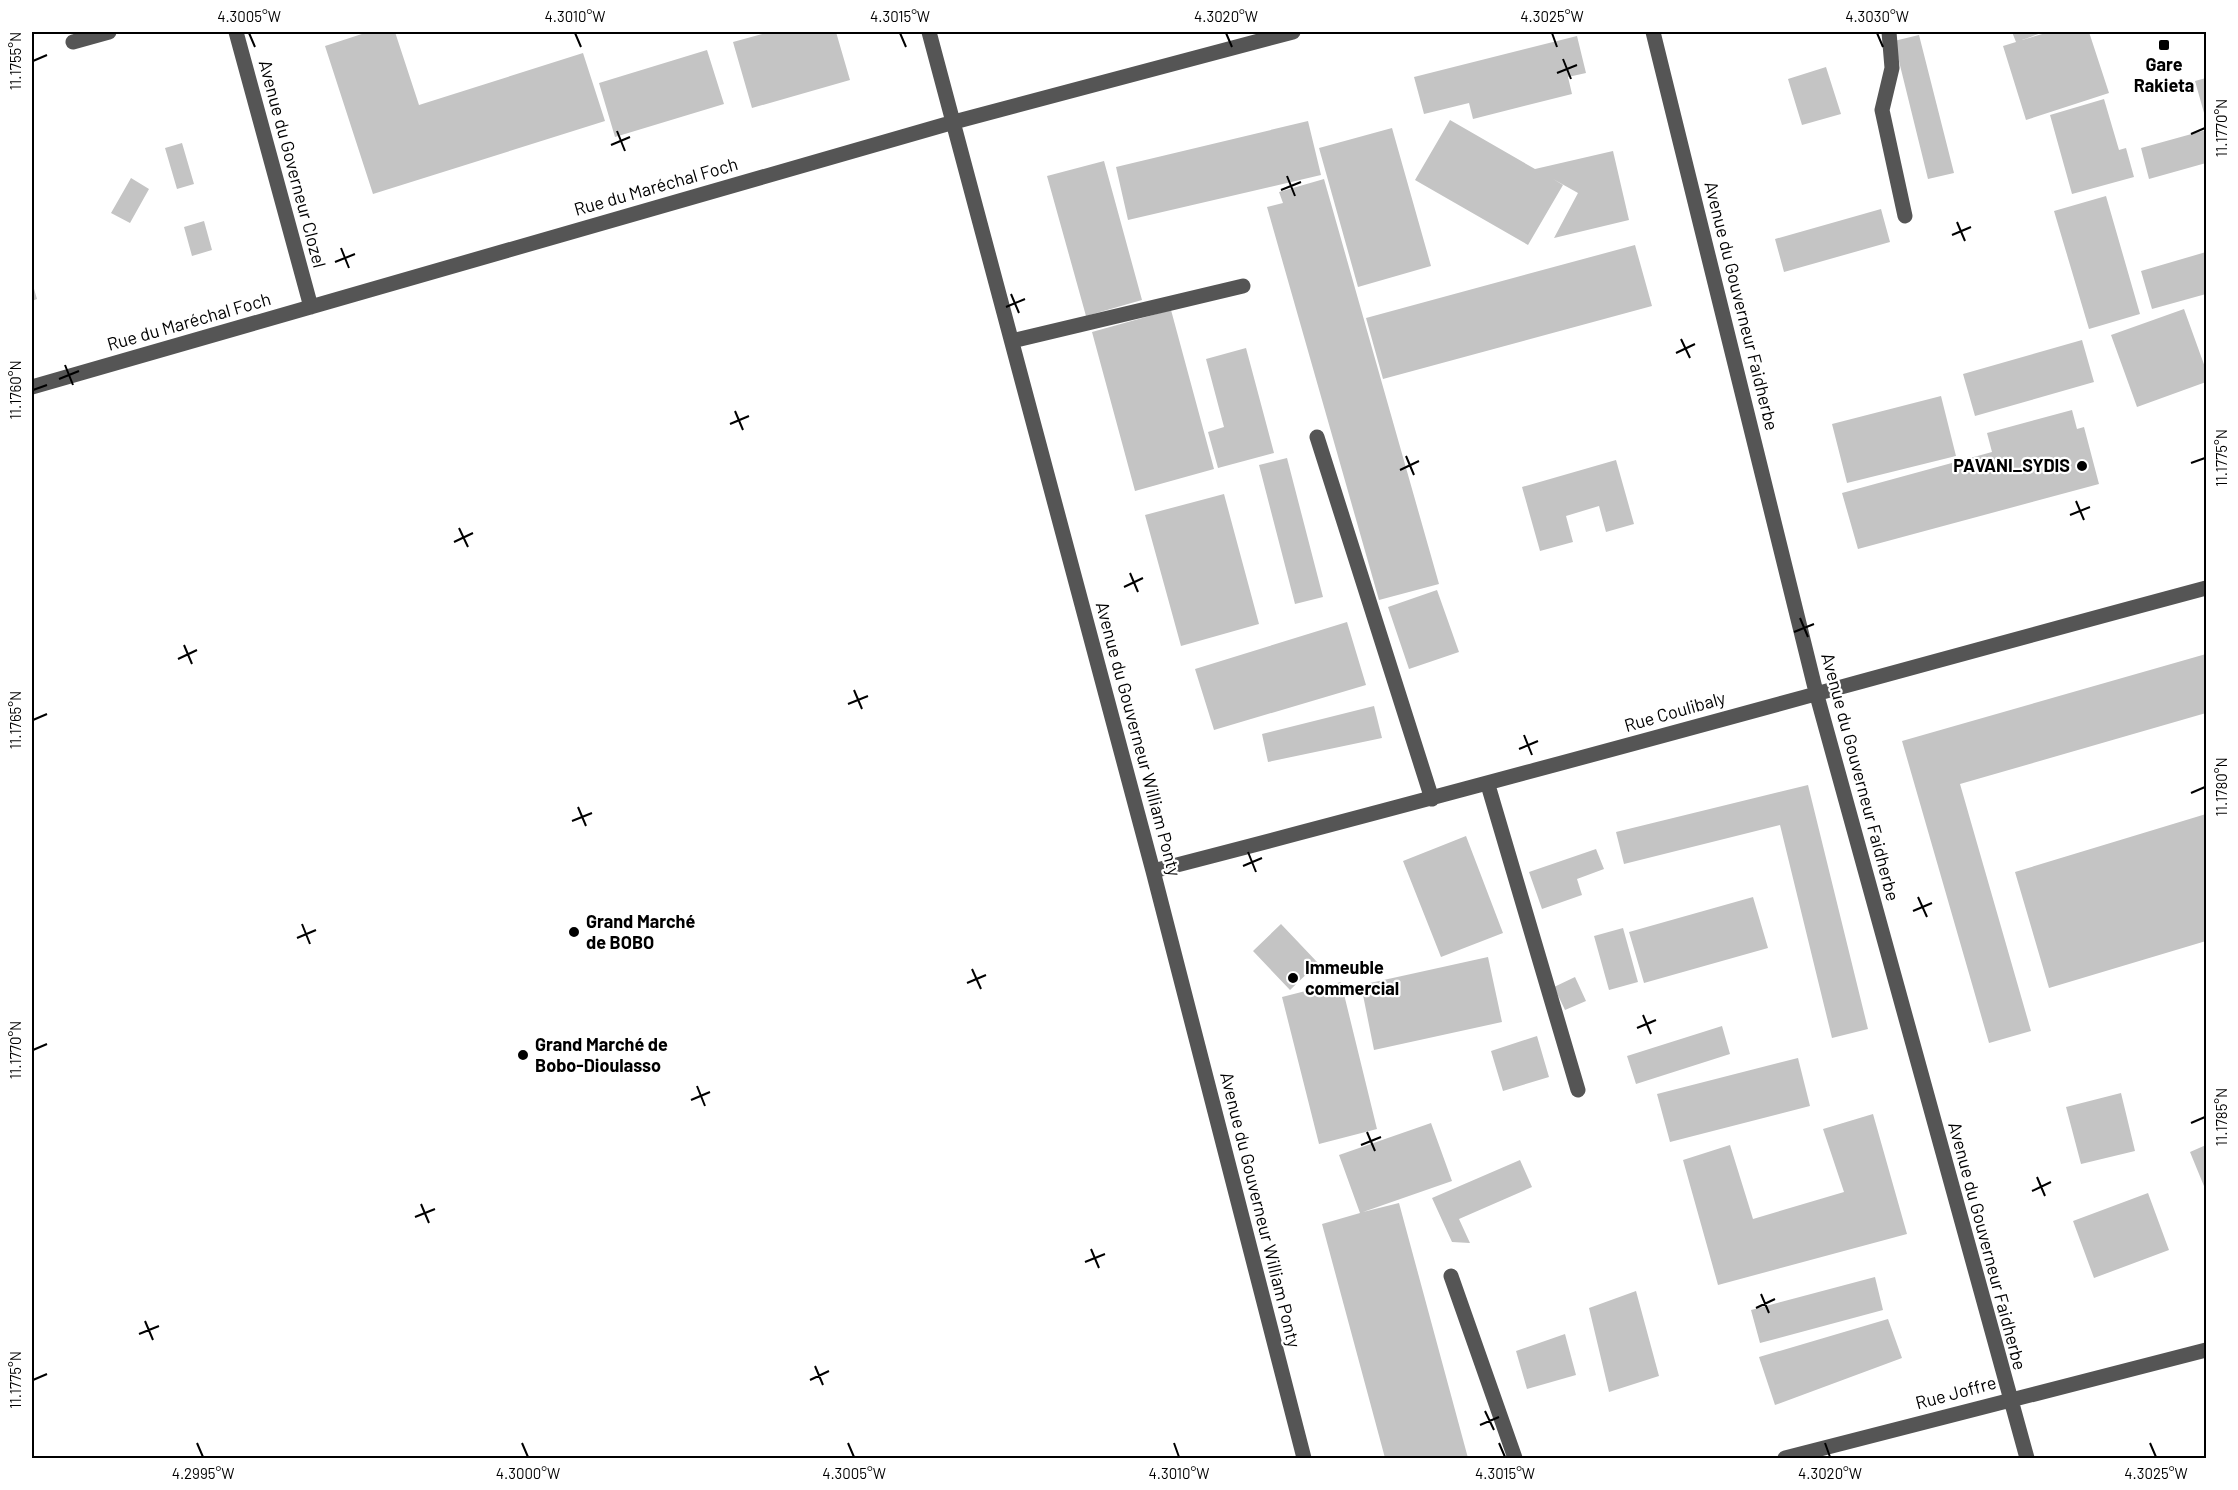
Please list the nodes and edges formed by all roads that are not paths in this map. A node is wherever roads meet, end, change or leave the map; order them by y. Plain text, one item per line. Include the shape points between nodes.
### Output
1 (109, 32) edge
2 (236, 32) edge
3 (929, 32) edge
4 (1293, 32) edge
5 (1653, 32) edge
6 (1889, 32) edge
7 (73, 42) dead end
8 (954, 122) junction
9 (1905, 216) dead end
10 (1243, 285) dead end
11 (311, 307) junction
12 (1012, 341) junction
13 (32, 387) edge
14 (1317, 437) dead end
15 (2206, 588) edge
16 (1816, 692) junction
17 (1488, 785) junction
18 (1432, 800) junction
19 (1153, 871) junction
20 (1578, 1090) dead end
21 (1451, 1276) dead end
22 (2206, 1350) edge
23 (2009, 1399) junction
24 (1304, 1458) edge
25 (1515, 1458) edge
26 (1785, 1458) edge
27 (2027, 1458) edge

1 - 7 street
2 - 11 street, Avenue du Governeur Clozel
3 - 8 street, Avenue du Gouverneur William Ponty
4 - 8 street, Rue du Maréchal Foch
5 - 16 street, Avenue du Gouverneur Faidherbe
6 - 9 street via 1892,68 1882,110
8 - 11 street, Rue du Maréchal Foch
8 - 12 street, Avenue du Gouverneur William Ponty
10 - 12 street
11 - 13 street, Rue du Maréchal Foch
12 - 19 street, Avenue du Gouverneur William Ponty
14 - 18 street
15 - 16 street, Rue Coulibaly
16 - 17 street, Rue Coulibaly
16 - 23 street, Avenue du Gouverneur Faidherbe
17 - 18 street, Rue Coulibaly
17 - 20 street
18 - 19 street, Rue Coulibaly
19 - 24 street, Avenue du Gouverneur William Ponty
21 - 25 street
22 - 23 street, Rue Joffre
23 - 26 street, Rue Joffre
23 - 27 street, Avenue du Gouverneur Faidherbe

